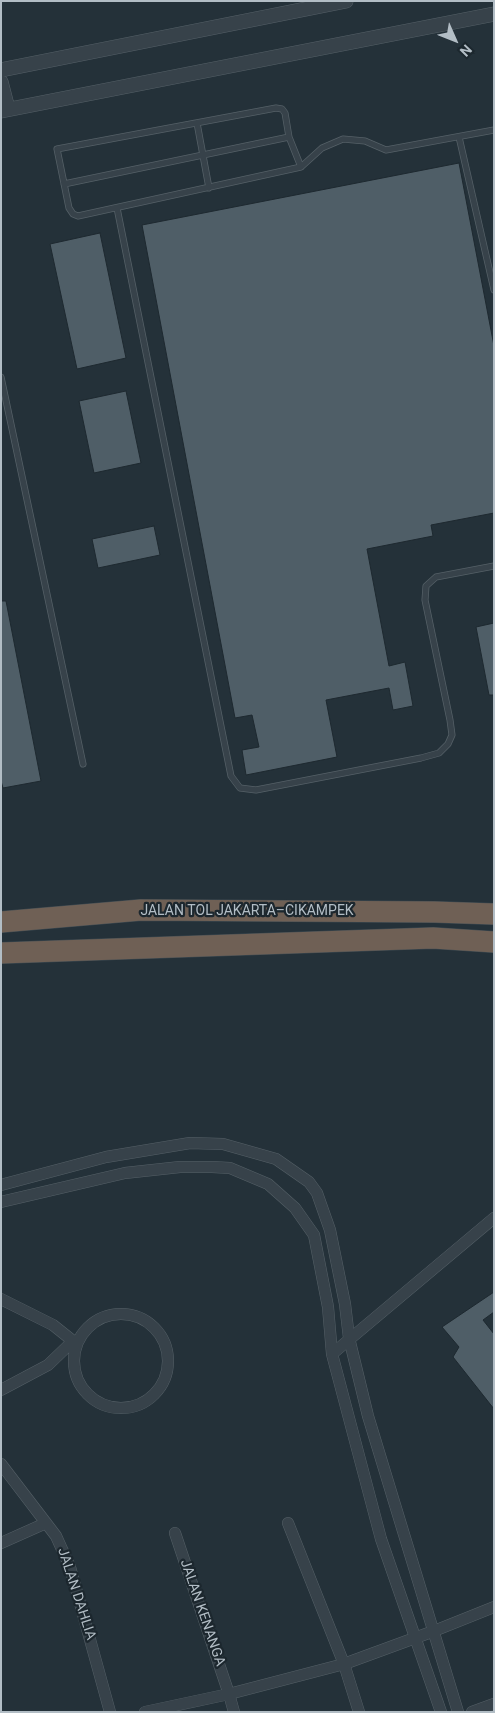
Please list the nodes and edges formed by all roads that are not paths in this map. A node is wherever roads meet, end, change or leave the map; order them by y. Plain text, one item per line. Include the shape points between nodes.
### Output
1 (346, 1) edge
2 (494, 14) edge
3 (1, 70) edge
4 (1, 82) edge
5 (5, 110) edge
6 (197, 123) junction
7 (494, 130) edge
8 (289, 137) junction
9 (460, 137) junction
10 (203, 156) junction
11 (301, 167) junction
12 (64, 184) junction
13 (209, 188) junction
14 (117, 208) junction
15 (494, 290) edge
16 (1, 377) edge
17 (494, 566) edge
18 (83, 764) dead end
19 (494, 914) edge
20 (1, 922) edge
21 (494, 942) edge
22 (149, 948) junction
23 (1, 953) edge
24 (1, 967) edge
25 (1, 1185) edge
26 (1, 1202) edge
27 (494, 1218) edge
28 (1, 1299) edge
29 (350, 1338) junction
30 (75, 1340) junction
31 (332, 1354) junction
32 (1, 1390) edge
33 (1, 1464) edge
34 (46, 1523) junction
35 (288, 1523) dead end
36 (175, 1533) dead end
37 (1, 1543) edge
38 (494, 1606) edge
39 (434, 1631) junction
40 (414, 1638) junction
41 (344, 1664) junction
42 (229, 1694) junction
43 (494, 1704) edge
44 (110, 1712) edge
45 (145, 1712) edge
46 (234, 1712) edge
47 (359, 1712) edge
48 (441, 1712) edge
49 (458, 1712) edge
50 (472, 1712) edge

1 - 3 street
2 - 5 street
4 - 5 street
6 - 8 lane via 276,108 285,114
6 - 10 lane
6 - 12 lane via 57,149
7 - 9 lane
8 - 10 lane
8 - 11 lane
9 - 11 lane via 386,150 365,141 343,139 322,148
9 - 15 lane
10 - 12 lane
10 - 13 lane
11 - 13 lane
12 - 14 lane via 72,214 78,216
13 - 14 lane
14 - 17 lane via 231,776 240,788 256,790 439,753 452,736 425,600 426,586 436,577
16 - 18 lane
19 - 20 highway, JALAN TOL JAKARTA–CIKAMPEK via 141,910
21 - 22 highway via 433,938
22 - 23 highway
22 - 24 highway
25 - 29 street via 106,1157 190,1143 223,1144 276,1159 309,1182 318,1193 330,1230
26 - 31 street via 125,1173 180,1167 230,1168 268,1184 295,1208 314,1235 328,1307
27 - 29 street
28 - 30 street
29 - 31 street
29 - 39 street via 368,1416
30 - 30 street via 106,1315 124,1313 143,1318 157,1329 167,1345 169,1364 164,1382 153,1397 136,1406 118,1409 100,1404 85,1392 76,1376
30 - 32 street via 48,1365
31 - 40 street via 381,1539
33 - 34 street, JALAN DAHLIA
34 - 37 street
34 - 44 street, JALAN DAHLIA via 56,1536 70,1567
35 - 41 street
36 - 42 street, JALAN KENANGA
38 - 39 street
39 - 40 street
39 - 49 street
40 - 41 street
40 - 48 street
41 - 42 street
41 - 47 street
42 - 45 street
42 - 46 street, JALAN KENANGA
43 - 50 street

